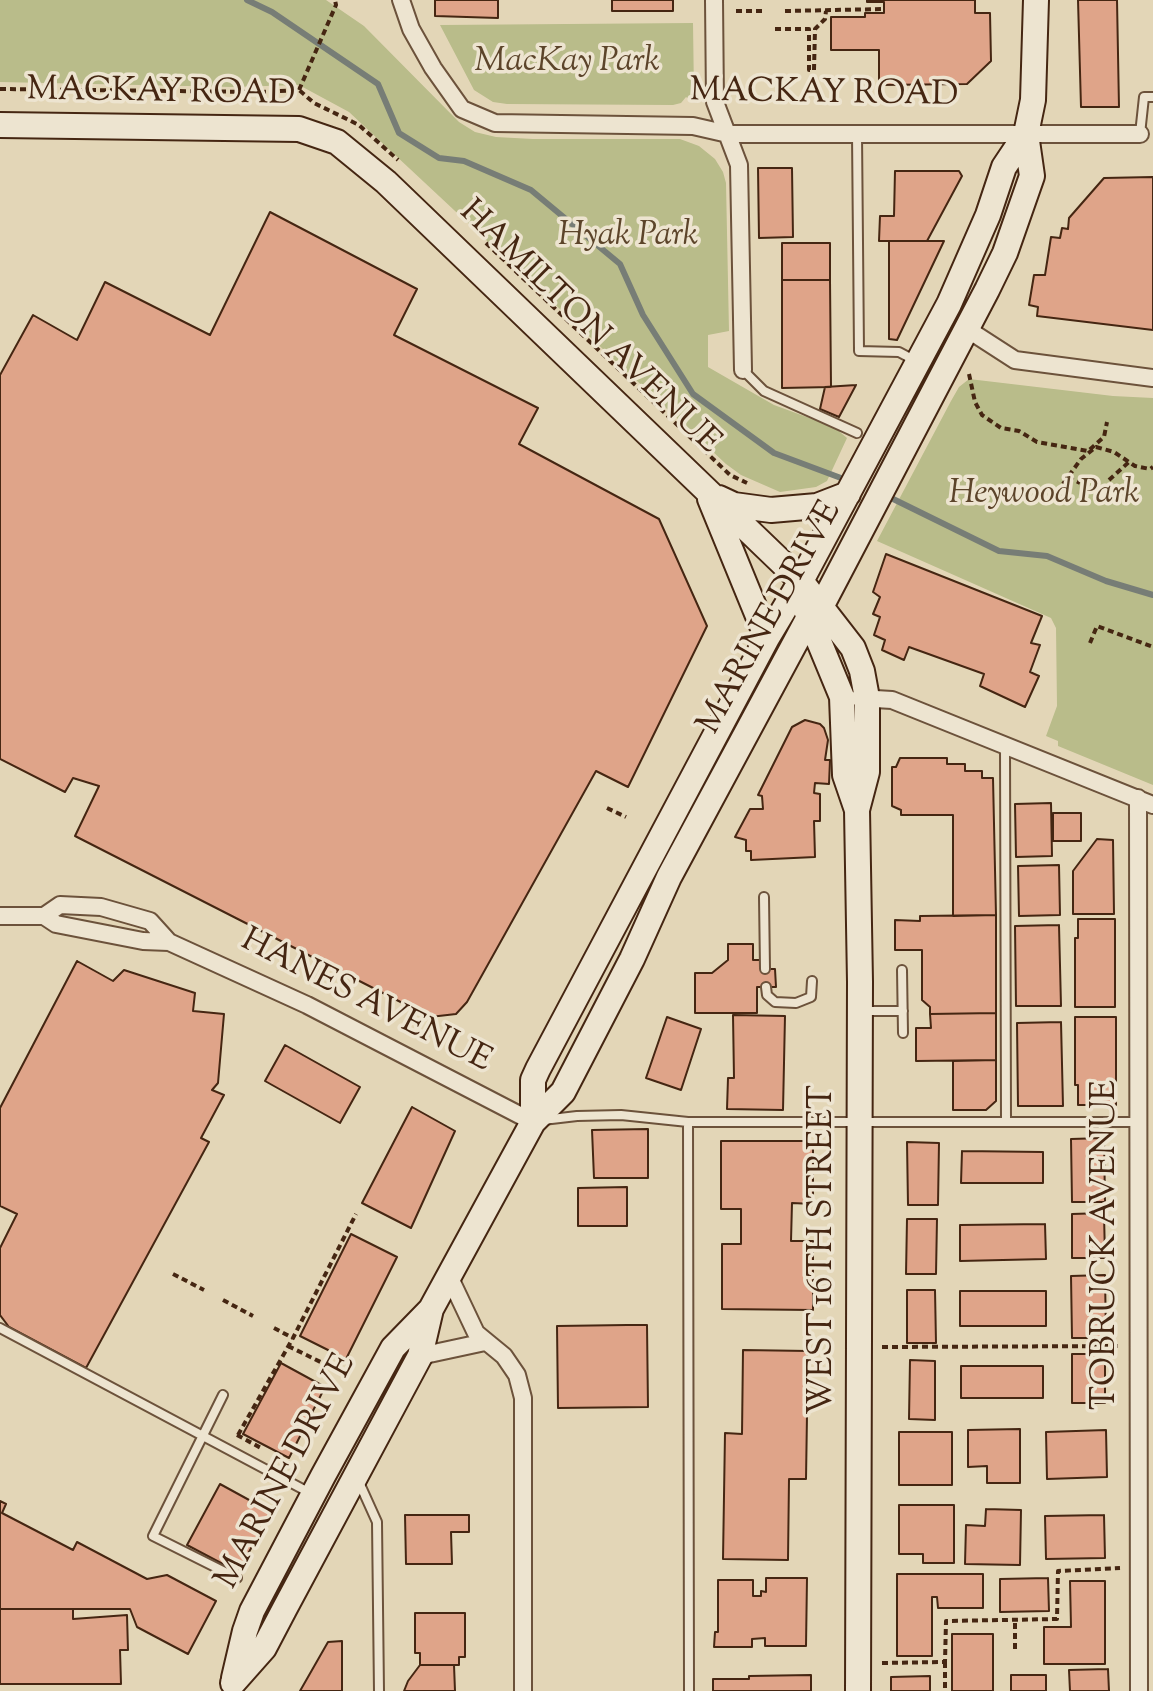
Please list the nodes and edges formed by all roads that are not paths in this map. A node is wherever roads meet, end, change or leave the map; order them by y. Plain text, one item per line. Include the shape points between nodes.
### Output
1 (401, 0) edge
2 (714, 0) edge
3 (1036, 0) edge
4 (1153, 97) edge
5 (0, 125) edge
6 (857, 133) junction
7 (728, 134) junction
8 (1026, 134) junction
9 (1140, 134) joint
10 (321, 135) joint
11 (967, 329) junction
12 (918, 362) junction
13 (743, 370) joint
14 (1153, 378) edge
15 (857, 433) dead end
16 (708, 492) junction
17 (848, 494) junction
18 (801, 581) junction
19 (815, 612) junction
20 (767, 638) junction
21 (842, 697) junction
22 (867, 698) junction
23 (1005, 745) junction
24 (1145, 802) edge
25 (857, 810) junction
26 (764, 897) dead end
27 (0, 916) edge
28 (44, 916) junction
29 (169, 942) junction
30 (765, 969) dead end
31 (902, 970) dead end
32 (812, 981) dead end
33 (766, 987) dead end
34 (860, 1011) junction
35 (903, 1011) junction
36 (903, 1033) dead end
37 (859, 1120) junction
38 (1006, 1121) junction
39 (533, 1122) junction
40 (688, 1122) junction
41 (1138, 1122) junction
42 (449, 1276) junction
43 (431, 1309) junction
44 (0, 1328) edge
45 (485, 1342) junction
46 (420, 1356) junction
47 (223, 1395) dead end
48 (203, 1436) junction
49 (355, 1474) junction
50 (313, 1494) junction
51 (237, 1578) dead end
52 (231, 1687) edge
53 (379, 1691) edge
54 (523, 1691) edge
55 (689, 1691) edge
56 (858, 1691) edge
57 (1139, 1691) edge

1 - 7 street, MACKAY ROAD via 411,29 462,109 495,123 693,126
2 - 7 street via 715,102
3 - 8 main road, MARINE DRIVE via 1033,100
4 - 9 lane via 1144,97
5 - 10 main road, MACKAY ROAD via 299,129
6 - 7 street, MACKAY ROAD
6 - 8 street, MACKAY ROAD
6 - 12 lane via 859,351 899,352
7 - 13 street via 739,165
8 - 9 street, MACKAY ROAD
8 - 11 main road, MARINE DRIVE via 1032,176 1005,253
8 - 12 main road, MARINE DRIVE via 1004,167 949,304
10 - 16 main road, HAMILTON AVENUE via 350,151 386,182
11 - 14 street via 1015,360
11 - 19 main road, MARINE DRIVE
12 - 17 main road, MARINE DRIVE
13 - 15 lane via 764,391
16 - 17 main road via 734,505 771,510 817,506
16 - 18 main road, HAMILTON AVENUE
16 - 20 main road
17 - 18 main road, MARINE DRIVE
18 - 19 main road, WEST 16TH STREET
18 - 20 main road, MARINE DRIVE
19 - 21 main road, WEST 16TH STREET
19 - 22 main road, WEST 16TH STREET via 853,648
19 - 39 main road, MARINE DRIVE via 669,877 563,1092
20 - 39 main road, MARINE DRIVE via 538,1069
21 - 22 street
21 - 25 main road, WEST 16TH STREET via 845,775
22 - 23 street via 892,700
22 - 25 main road, WEST 16TH STREET via 867,772
23 - 24 street
23 - 38 lane
24 - 41 street, TOBRUCK AVENUE
25 - 34 main road, WEST 16TH STREET
26 - 30 lane
27 - 28 street, HANES AVENUE
28 - 29 street, HANES AVENUE via 56,924
28 - 29 street, HANES AVENUE via 60,905 101,907 150,921
29 - 39 street, HANES AVENUE via 307,1005
31 - 35 lane
32 - 33 lane via 811,997 796,1003 775,1002
34 - 35 lane
34 - 37 main road, WEST 16TH STREET
35 - 36 lane
37 - 38 lane
37 - 40 lane
37 - 56 main road, WEST 16TH STREET
38 - 41 lane
39 - 40 lane via 606,1115
39 - 42 main road, MARINE DRIVE
40 - 55 lane
41 - 57 street, TOBRUCK AVENUE
42 - 43 main road, MARINE DRIVE
42 - 45 street via 470,1323
43 - 46 main road, MARINE DRIVE
43 - 50 main road, MARINE DRIVE via 393,1348
44 - 48 lane
45 - 46 street
45 - 54 street via 517,1375 523,1398
46 - 49 main road, MARINE DRIVE
47 - 48 lane
48 - 50 lane
48 - 51 lane via 153,1536
49 - 52 main road, MARINE DRIVE via 264,1648
49 - 53 lane via 377,1522
50 - 52 main road, MARINE DRIVE via 252,1611

